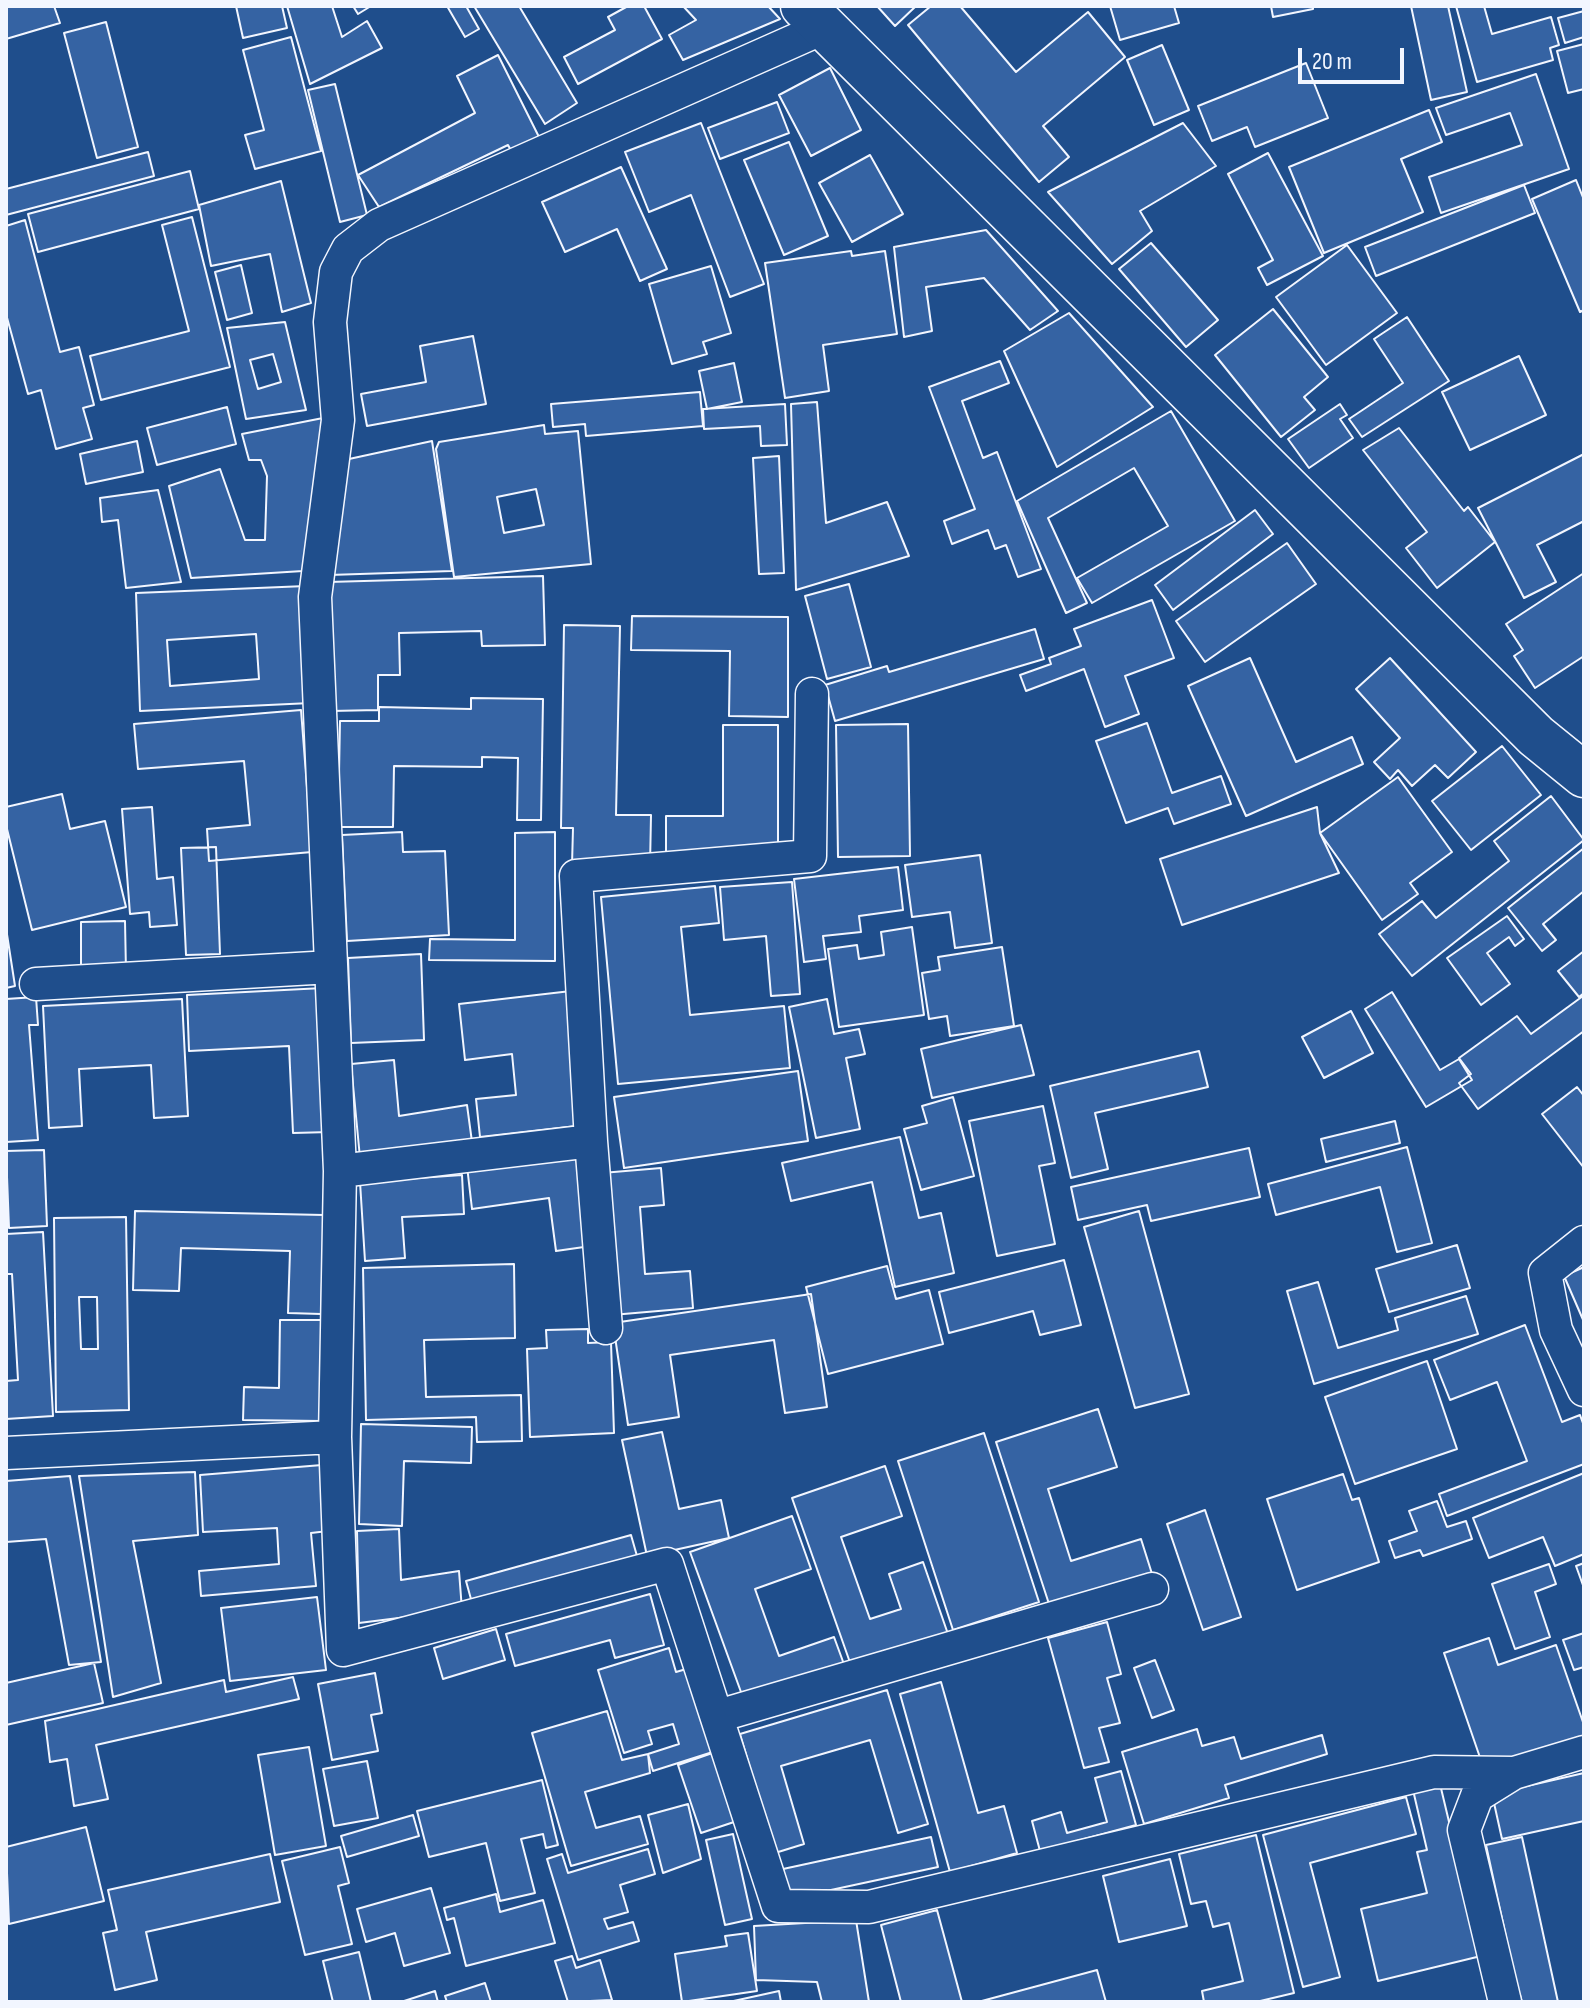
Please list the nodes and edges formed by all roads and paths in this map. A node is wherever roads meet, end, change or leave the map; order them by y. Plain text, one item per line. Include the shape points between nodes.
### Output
1 (813, 17) edge
2 (812, 694) dead end
3 (1584, 775) edge
4 (331, 967) junction
5 (36, 984) dead end
6 (591, 1141) junction
7 (340, 1171) junction
8 (1584, 1242) edge
9 (606, 1328) dead end
10 (1584, 1390) edge
11 (335, 1437) junction
12 (6, 1453) edge
13 (1152, 1589) dead end
14 (718, 1716) junction
15 (1584, 1752) edge
16 (1514, 1773) junction
17 (1505, 2002) edge

1 - 3 main road via 1536,736
1 - 4 street via 362,236 336,272 330,322 338,420 315,597
2 - 6 street via 810,856 576,876
4 - 5 street
4 - 7 street
6 - 7 street
6 - 9 street
7 - 11 street
8 - 10 street via 1545,1273 1556,1330
11 - 12 street
11 - 14 street via 343,1650 667,1564
13 - 14 street
14 - 16 street via 778,1906 869,1907 1434,1772
15 - 16 street
16 - 17 street via 1477,1796 1464,1830

